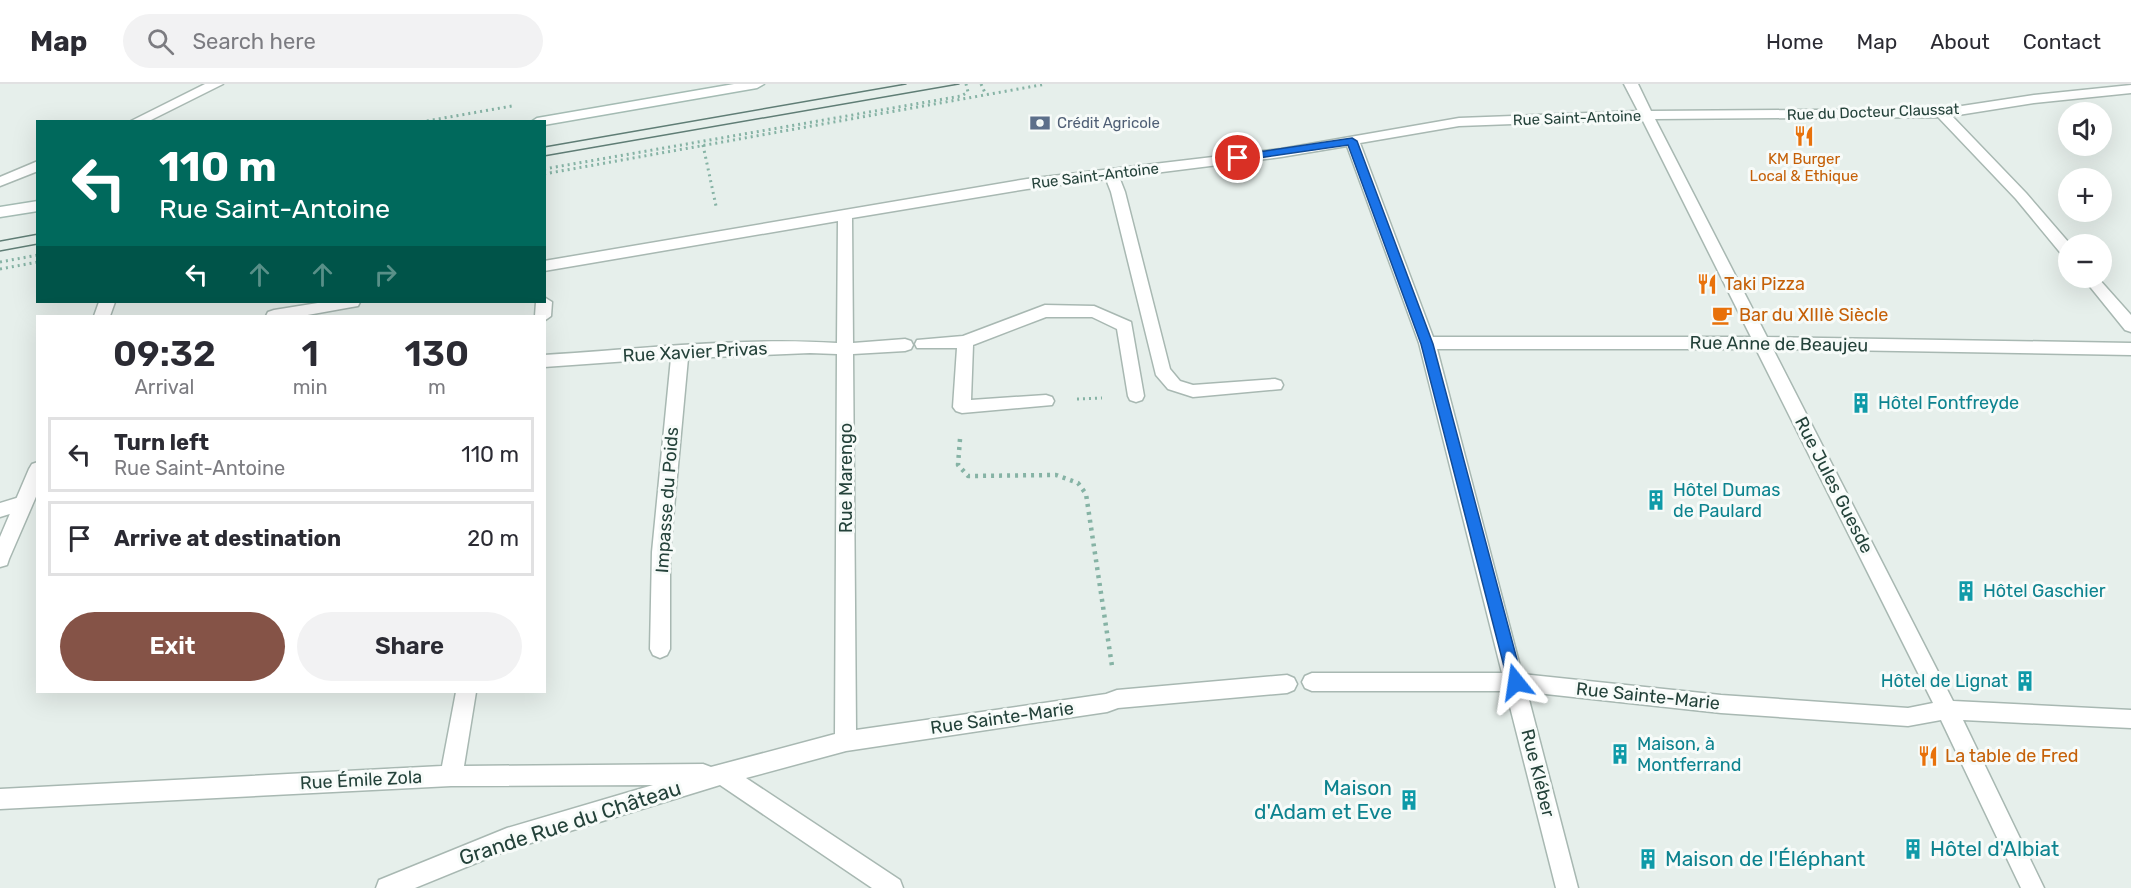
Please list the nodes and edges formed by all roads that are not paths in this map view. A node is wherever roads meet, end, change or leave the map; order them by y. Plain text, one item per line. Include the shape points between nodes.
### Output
1 (184, 84) edge
2 (216, 84) edge
3 (757, 84) edge
4 (1631, 84) edge
5 (2131, 88) edge
6 (170, 106) junction
7 (1942, 113) junction
8 (1649, 116) junction
9 (139, 120) edge
10 (166, 120) edge
11 (546, 120) edge
12 (1352, 141) junction
13 (36, 166) edge
14 (1111, 174) junction
15 (0, 182) edge
16 (36, 206) edge
17 (0, 212) edge
18 (845, 216) junction
19 (2058, 240) edge
20 (546, 265) edge
21 (2099, 288) edge
22 (346, 303) edge
23 (280, 315) edge
24 (2131, 326) edge
25 (965, 342) junction
26 (1762, 343) junction
27 (923, 344) dead end
28 (1427, 344) junction
29 (905, 345) dead end
30 (847, 349) junction
31 (2131, 349) edge
32 (680, 352) junction
33 (546, 361) edge
34 (1275, 386) dead end
35 (1136, 396) road end
36 (1046, 401) road end
37 (36, 477) edge
38 (30, 501) edge
39 (0, 510) edge
40 (0, 559) edge
41 (660, 649) dead end
42 (1312, 682) dead end
43 (1516, 682) junction
44 (1287, 684) dead end
45 (466, 693) edge
46 (1947, 710) junction
47 (2131, 719) edge
48 (846, 741) junction
49 (722, 774) junction
50 (451, 776) junction
51 (0, 799) edge
52 (387, 888) edge
53 (892, 888) edge
54 (1567, 888) edge
55 (2033, 888) edge

1 - 6 street
2 - 6 street
3 - 11 street
4 - 8 street, Rue Jules Guesde
5 - 7 street, Rue du Docteur Claussat
6 - 9 street
6 - 10 street
7 - 8 street, Rue du Docteur Claussat
7 - 19 street
8 - 12 street, Rue Saint-Antoine via 1460,122
8 - 26 street, Rue Jules Guesde
12 - 14 street, Rue Saint-Antoine
12 - 28 street, Rue Kléber
13 - 15 street
14 - 18 street, Rue Saint-Antoine via 1027,184
14 - 34 street via 1162,371 1174,385 1193,391
16 - 17 street
18 - 20 street, Rue Saint-Antoine
18 - 30 street, Rue Marengo
21 - 24 street
22 - 23 street
25 - 27 street
25 - 35 street via 1045,311 1094,312 1125,326
25 - 36 street via 962,407
26 - 28 street, Rue Anne de Beaujeu
26 - 31 street, Rue Anne de Beaujeu
26 - 46 street, Rue Jules Guesde
28 - 43 street, Rue Kléber
29 - 30 street, Rue Xavier Privas
30 - 32 street, Rue Xavier Privas
30 - 48 street, Rue Marengo
32 - 33 street, Rue Xavier Privas
32 - 41 street, Impasse du Poids via 662,552
37 - 38 street
38 - 39 street
38 - 40 street
42 - 43 street, Rue Sainte-Marie
43 - 46 street, Rue Sainte-Marie via 1721,704 1897,717
43 - 54 street, Rue Kléber
44 - 48 street, Rue Sainte-Marie via 1117,699
45 - 50 street
46 - 47 street, Rue Sainte-Marie
46 - 55 street, Rue Jules Guesde
48 - 49 street, Rue Sainte-Marie
49 - 50 street, Rue Émile Zola
49 - 52 street, Grande Rue du Château via 507,839
49 - 53 street
50 - 51 street, Rue Émile Zola

